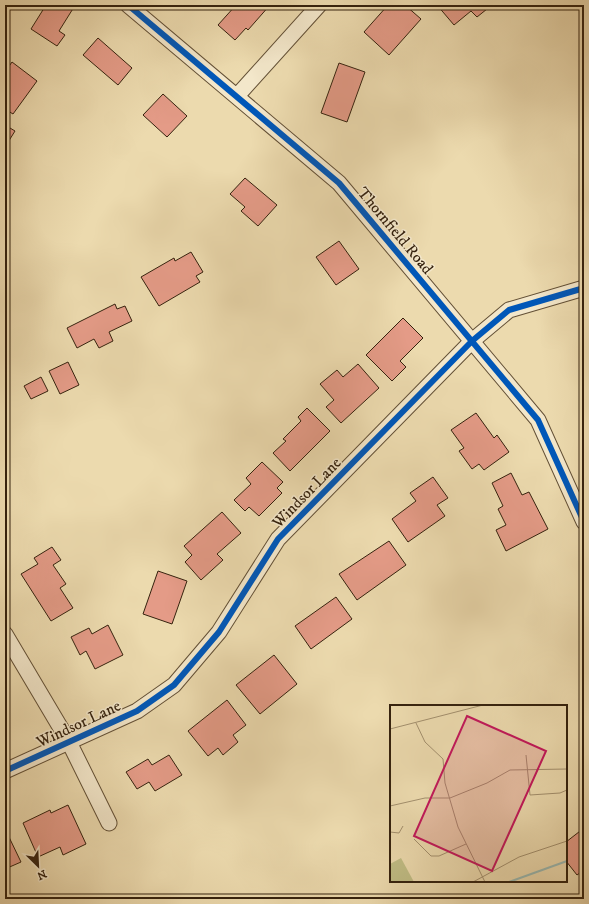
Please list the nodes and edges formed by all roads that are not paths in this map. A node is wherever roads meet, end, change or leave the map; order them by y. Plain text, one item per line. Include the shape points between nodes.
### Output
1 (128, 5) edge
2 (319, 5) edge
3 (237, 96) junction
4 (584, 288) edge
5 (472, 341) junction
6 (584, 522) edge
7 (5, 634) edge
8 (69, 742) junction
9 (5, 771) edge
10 (109, 823) dead end

1 - 3 street, Thornfield Road
2 - 3 street
3 - 5 street, Thornfield Road via 339,183
4 - 5 street, Windsor Lane via 509,310
5 - 6 street, Thornfield Road via 538,420
5 - 8 street, Windsor Lane via 278,539 219,632 174,685 137,711
7 - 8 street
8 - 9 street, Windsor Lane
8 - 10 street

